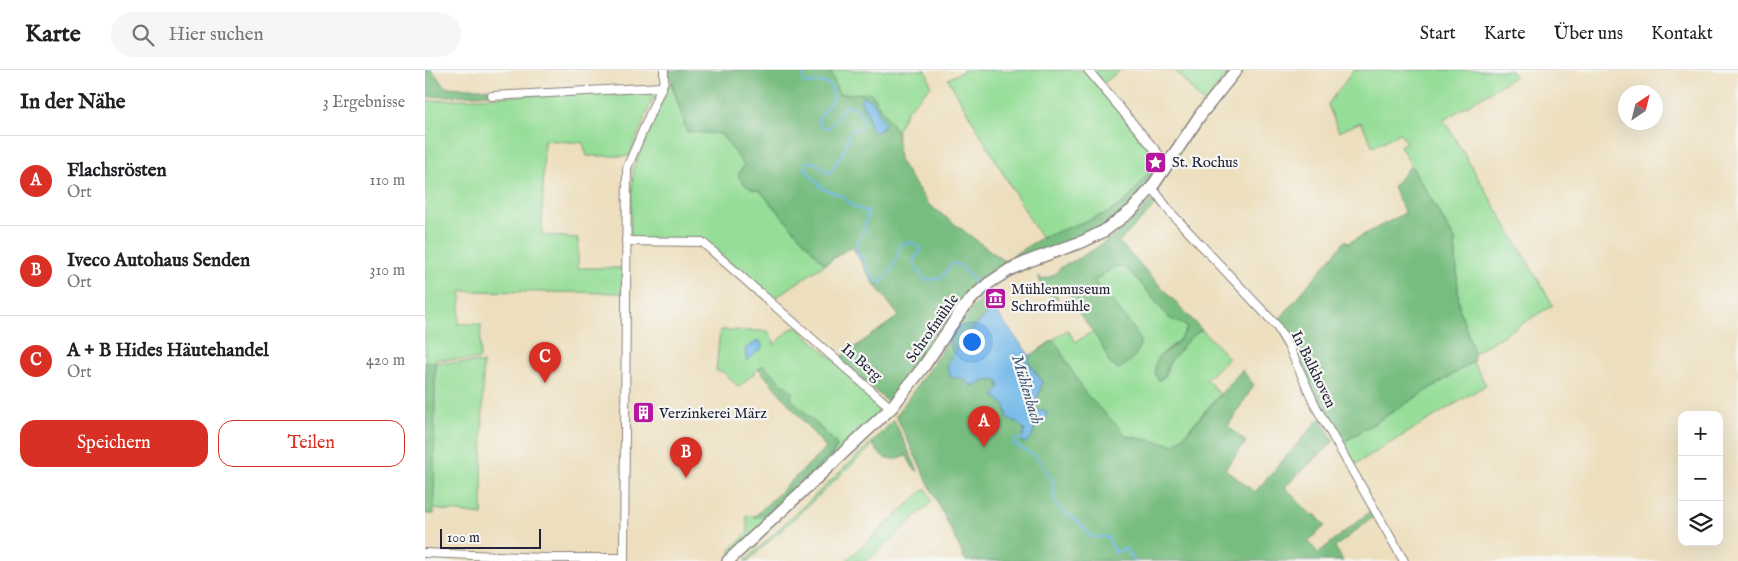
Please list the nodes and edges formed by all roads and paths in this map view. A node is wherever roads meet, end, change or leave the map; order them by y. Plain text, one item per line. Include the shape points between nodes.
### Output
1 (663, 70) edge
2 (1088, 70) edge
3 (1236, 70) edge
4 (662, 87) junction
5 (492, 96) dead end
6 (1167, 164) junction
7 (1152, 187) junction
8 (626, 241) junction
9 (891, 408) junction
10 (425, 553) edge
11 (624, 559) edge
12 (728, 561) edge
13 (1404, 561) edge

1 - 4 street
2 - 6 street
3 - 6 main road, Schrofmühle
4 - 5 street
4 - 8 street via 627,168
6 - 7 main road, Schrofmühle
7 - 9 main road, Schrofmühle via 1120,220 1097,234 1009,270 989,283 961,311 925,366
7 - 13 street, In Balkhoven via 1171,213 1276,325 1316,407
8 - 9 street, In Berg via 702,242
8 - 11 street
9 - 12 main road
10 - 11 street

